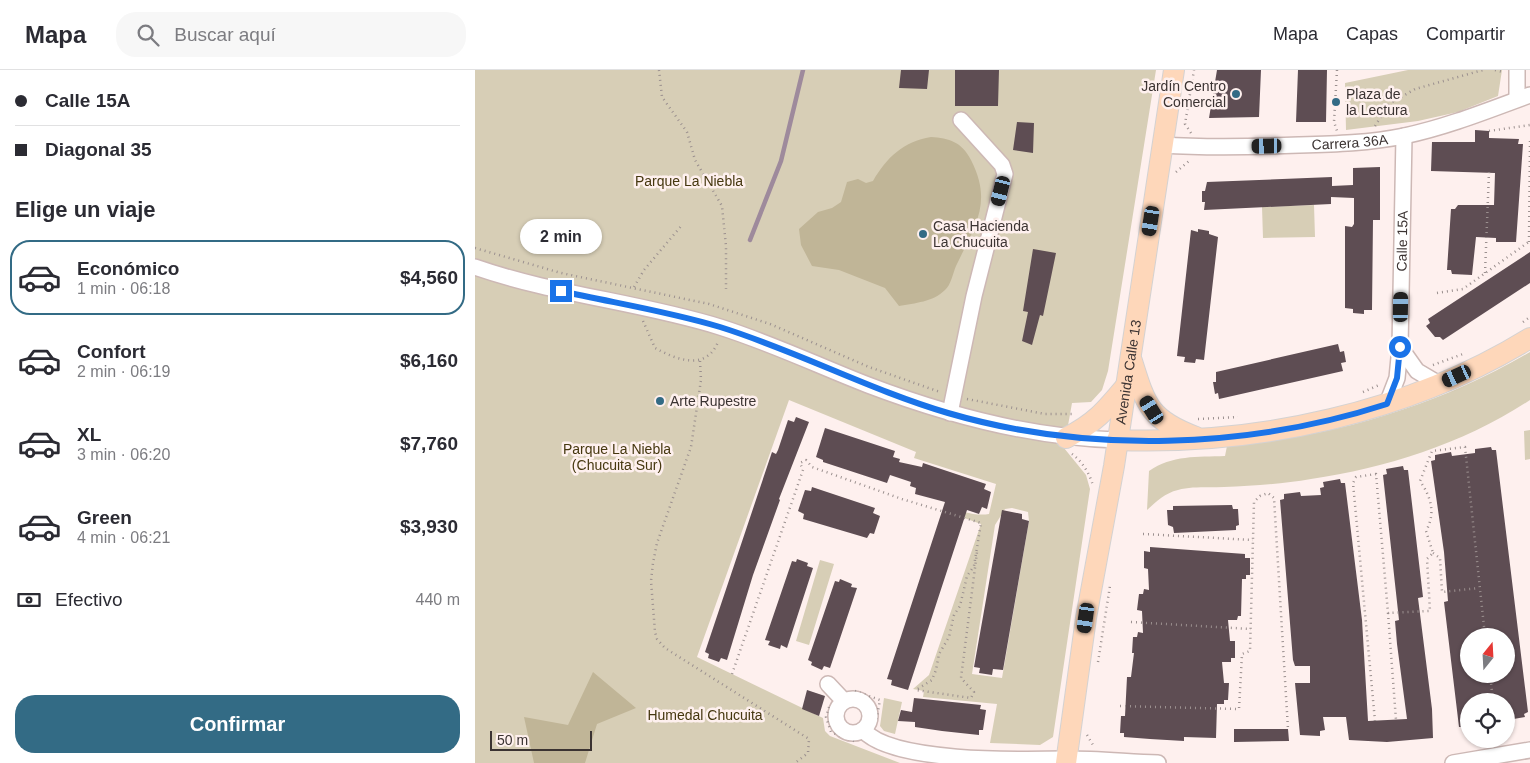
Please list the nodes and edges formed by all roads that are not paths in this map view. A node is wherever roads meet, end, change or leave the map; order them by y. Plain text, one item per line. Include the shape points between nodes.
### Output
1 (1174, 70) edge
2 (1510, 71) edge
3 (1523, 97) edge
4 (961, 120) dead end
5 (1404, 136) junction
6 (1162, 145) junction
7 (475, 267) edge
8 (1522, 332) edge
9 (1400, 347) junction
10 (1131, 354) junction
11 (1439, 384) junction
12 (1126, 385) junction
13 (1387, 404) junction
14 (950, 413) junction
15 (1200, 439) junction
16 (1117, 440) junction
17 (1068, 445) junction
18 (865, 733) junction
19 (1530, 750) edge
20 (1066, 761) edge
21 (1158, 763) edge
22 (1453, 763) edge

1 - 6 main road, Avenida Calle 13
2 - 3 street
3 - 5 street, Carrera 36A via 1446,125
4 - 14 street via 1002,165 1005,174 974,296
5 - 6 street, Carrera 36A via 1342,144
5 - 9 street, Calle 15A
6 - 10 main road, Avenida Calle 13
7 - 14 street via 547,288 633,305 722,328
8 - 11 main road via 1493,360
9 - 11 street via 1417,371
9 - 13 street, Calle 15A via 1397,378
10 - 12 main road, Avenida Calle 13
10 - 15 main road via 1153,412 1176,430
11 - 13 main road
12 - 16 main road, Avenida Calle 13
12 - 17 main road via 1103,414
13 - 15 main road via 1315,422
14 - 17 street
15 - 16 main road
16 - 17 street
16 - 20 main road, Avenida Calle 13 via 1086,618
18 - 18 street via 853,733 839,726 836,692 860,701 869,709 870,720
18 - 20 street via 882,746 918,759 946,763
19 - 22 street
20 - 21 street

